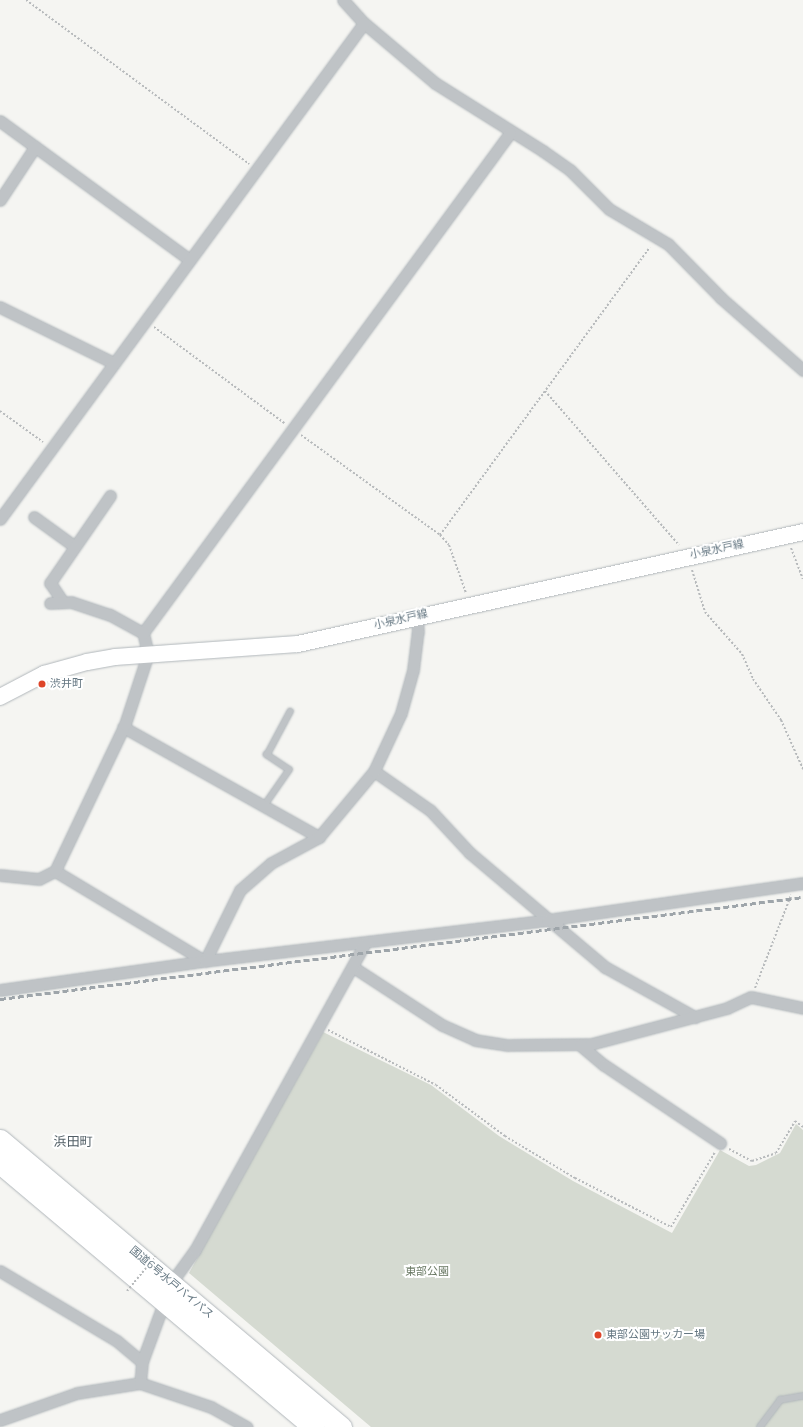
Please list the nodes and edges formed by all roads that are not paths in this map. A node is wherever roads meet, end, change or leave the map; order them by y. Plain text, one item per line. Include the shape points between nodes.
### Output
1 (343, 0) edge
2 (364, 23) junction
3 (0, 121) edge
4 (510, 133) junction
5 (34, 147) junction
6 (0, 200) edge
7 (190, 260) junction
8 (0, 307) edge
9 (114, 363) junction
10 (803, 370) edge
11 (110, 496) dead end
12 (34, 517) dead end
13 (0, 519) edge
14 (803, 532) edge
15 (74, 546) junction
16 (63, 602) junction
17 (50, 603) dead end
18 (417, 617) junction
19 (143, 633) junction
20 (148, 654) junction
21 (0, 697) edge
22 (290, 712) dead end
23 (123, 727) junction
24 (374, 772) junction
25 (264, 806) junction
26 (319, 837) junction
27 (54, 871) junction
28 (0, 875) edge
29 (799, 884) edge
30 (547, 920) junction
31 (365, 943) junction
32 (205, 961) junction
33 (353, 967) junction
34 (0, 990) edge
35 (803, 1008) edge
36 (695, 1017) junction
37 (580, 1045) junction
38 (0, 1140) edge
39 (720, 1143) road end
40 (0, 1164) edge
41 (0, 1272) edge
42 (168, 1292) junction
43 (142, 1362) junction
44 (140, 1383) junction
45 (803, 1396) edge
46 (0, 1420) edge
47 (247, 1427) edge
48 (314, 1427) edge
49 (341, 1427) edge
50 (760, 1427) edge

1 - 2 street
2 - 4 street via 436,84
2 - 7 street
3 - 5 street
4 - 10 street via 543,151 570,170 609,209 668,244 721,298
4 - 19 street
5 - 6 street
5 - 7 street
7 - 9 street
8 - 9 street
9 - 13 street
11 - 15 street
12 - 15 street
14 - 18 main road, 小泉水戸線
15 - 16 street via 50,582
16 - 17 street
16 - 19 street via 92,606
18 - 20 main road, 小泉水戸線 via 298,644
18 - 24 street via 414,663 403,706
19 - 20 street
20 - 21 main road, 小泉水戸線 via 115,657 60,669
20 - 23 street
22 - 25 lane via 267,754 289,770
23 - 25 street
23 - 27 street
24 - 26 street
24 - 30 street via 430,810 470,853
25 - 26 street
26 - 32 street via 270,863 240,890
27 - 28 street via 39,879
27 - 32 street
29 - 30 street
30 - 31 street
30 - 36 street via 605,967
31 - 32 street
31 - 33 street
32 - 34 street
33 - 37 street via 442,1025 476,1040 508,1045
33 - 42 street via 195,1250
35 - 36 street via 751,997
36 - 37 street via 647,1032
37 - 39 street via 640,1090
38 - 42 highway, 国道6号水戸バイパス
40 - 42 highway, 国道6号水戸バイパス
41 - 43 street via 76,1315
42 - 43 street
42 - 48 highway, 国道6号水戸バイパス
42 - 49 highway, 国道6号水戸バイパス
43 - 44 street
44 - 46 street via 77,1393
44 - 47 street via 212,1407
45 - 50 lane via 780,1400

